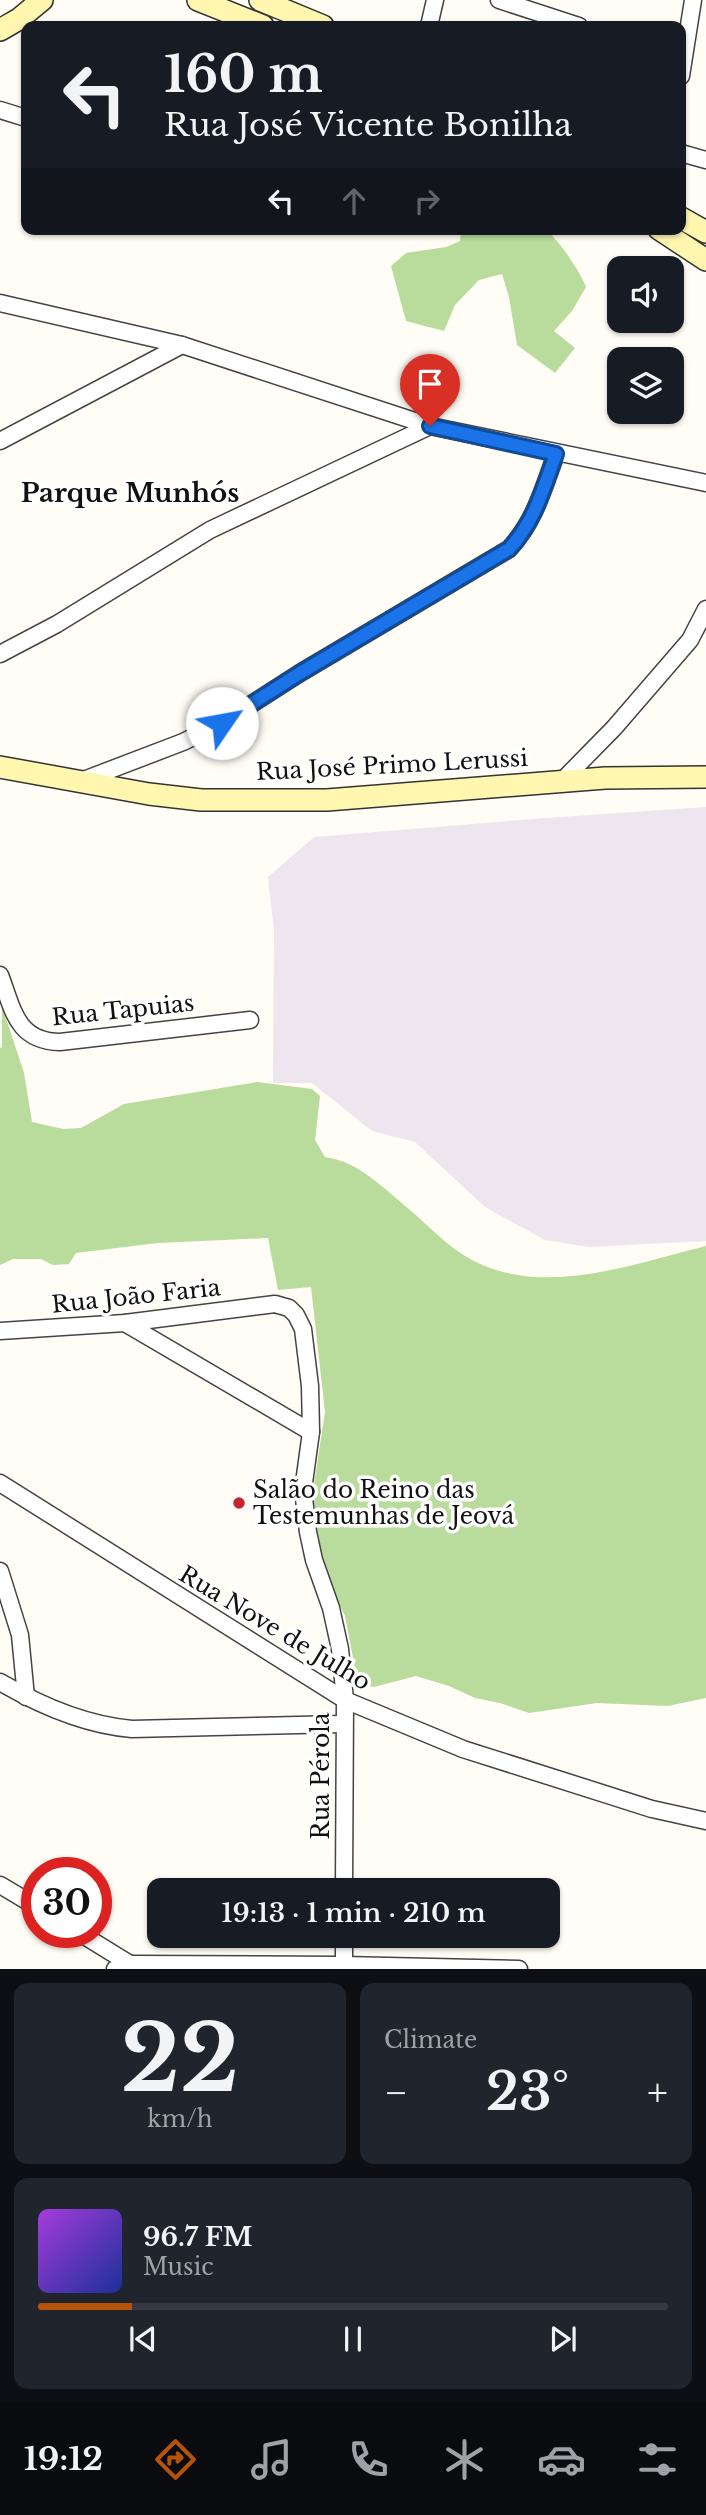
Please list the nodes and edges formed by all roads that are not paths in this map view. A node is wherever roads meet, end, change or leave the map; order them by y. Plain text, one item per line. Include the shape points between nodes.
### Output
1 (42, 0) edge
2 (198, 0) edge
3 (260, 0) edge
4 (435, 0) edge
5 (499, 0) edge
6 (693, 0) edge
7 (541, 7) edge
8 (18, 9) edge
9 (250, 21) edge
10 (311, 21) edge
11 (430, 21) edge
12 (569, 21) edge
13 (0, 30) edge
14 (686, 41) edge
15 (0, 110) edge
16 (21, 116) edge
17 (686, 154) edge
18 (706, 160) edge
19 (686, 221) edge
20 (706, 232) edge
21 (668, 235) edge
22 (706, 260) edge
23 (0, 303) edge
24 (183, 345) junction
25 (430, 426) junction
26 (0, 441) edge
27 (556, 454) junction
28 (706, 483) edge
29 (706, 609) edge
30 (0, 654) edge
31 (0, 767) edge
32 (706, 777) edge
33 (78, 782) junction
34 (561, 782) junction
35 (0, 975) edge
36 (250, 1020) dead end
37 (275, 1304) joint
38 (125, 1323) junction
39 (0, 1331) edge
40 (310, 1432) junction
41 (0, 1483) edge
42 (0, 1572) edge
43 (0, 1682) edge
44 (26, 1697) junction
45 (345, 1700) junction
46 (344, 1724) junction
47 (706, 1821) edge
48 (344, 1878) edge
49 (0, 1885) edge
50 (21, 1897) edge
51 (99, 1948) edge
52 (344, 1948) edge
53 (344, 1965) junction
54 (122, 1966) edge
55 (519, 1969) edge

1 - 8 street
2 - 9 street
3 - 10 street
4 - 11 street
5 - 7 street
6 - 14 street
7 - 12 street
8 - 13 street
15 - 16 street
17 - 18 street
19 - 20 street
21 - 22 street
23 - 24 street
24 - 25 street
24 - 26 street
25 - 27 street
25 - 30 street via 210,530
27 - 28 street
27 - 33 street via 533,517 509,549 222,723
29 - 34 street via 690,640
31 - 33 street, Rua José Primo Lerussi
32 - 34 street, Rua José Primo Lerussi
33 - 34 street, Rua José Primo Lerussi via 201,800 327,800
35 - 36 street, Rua Tapuias via 18,1023 31,1037 45,1042
37 - 38 street, Rua João Faria
37 - 40 street, Rua Pérola via 289,1308 303,1329
38 - 39 street, Rua João Faria
38 - 40 street
40 - 45 street, Rua Pérola via 303,1490 308,1532 331,1608
41 - 45 street, Rua Nove de Julho
42 - 44 street via 20,1635
43 - 44 street
44 - 46 street via 105,1727
45 - 46 street, Rua Pérola
45 - 47 street, Rua Nove de Julho via 463,1749 652,1809
46 - 48 street, Rua Pérola
49 - 50 street
51 - 54 street
52 - 53 street
53 - 54 street
53 - 55 street

